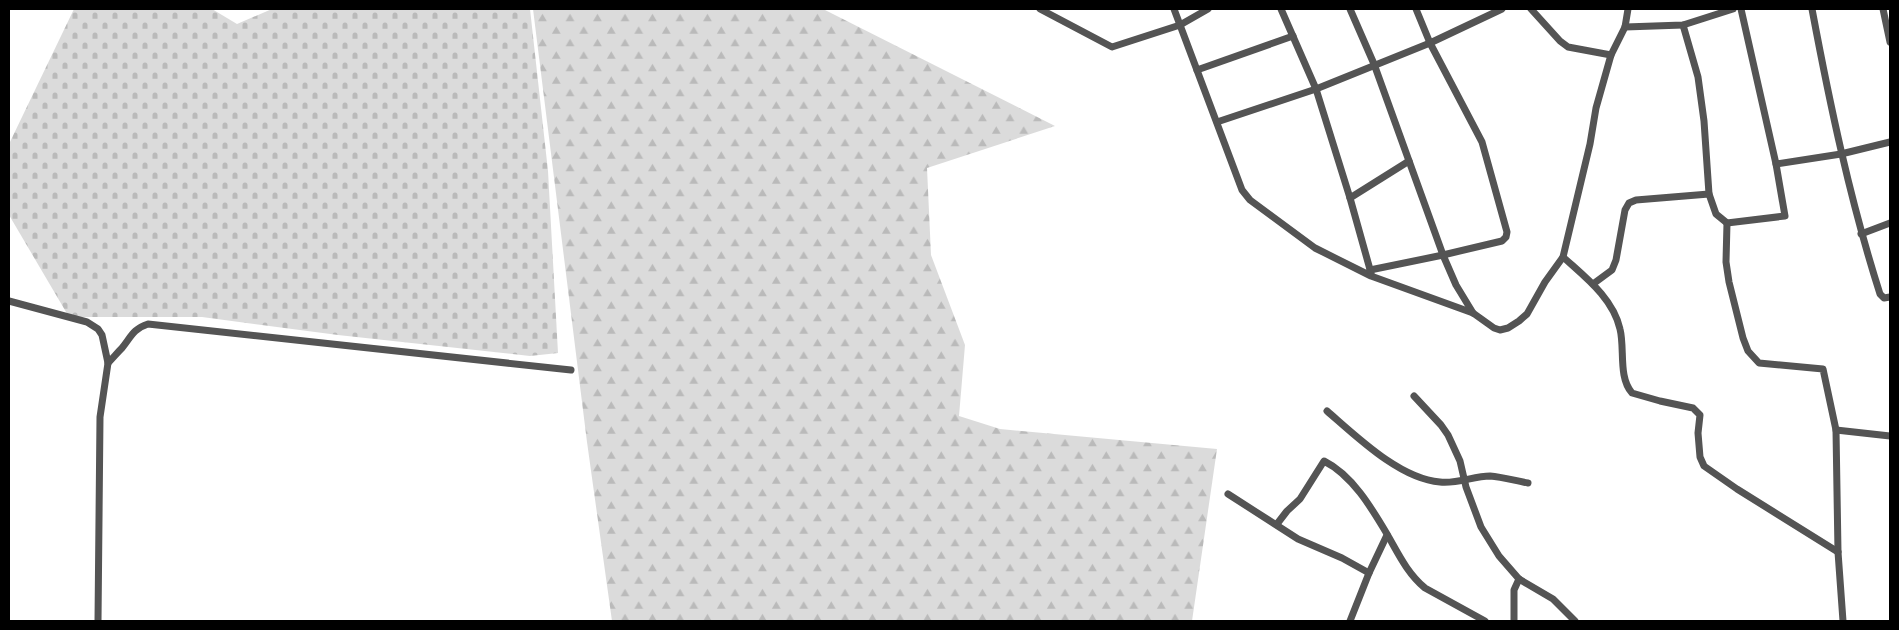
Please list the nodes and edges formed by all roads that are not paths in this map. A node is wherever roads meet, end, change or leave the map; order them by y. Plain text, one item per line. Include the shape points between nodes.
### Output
1 (1174, 9) edge
2 (1208, 9) edge
3 (1281, 9) edge
4 (1350, 9) edge
5 (1416, 9) edge
6 (1502, 9) edge
7 (1531, 9) edge
8 (1628, 9) edge
9 (1733, 9) edge
10 (1740, 9) edge
11 (1812, 9) edge
12 (1883, 9) edge
13 (1044, 10) edge
14 (1180, 25) junction
15 (1683, 25) junction
16 (1625, 27) junction
17 (1293, 36) junction
18 (1890, 42) edge
19 (1430, 43) junction
20 (1612, 56) junction
21 (1374, 64) junction
22 (1197, 70) junction
23 (1316, 89) junction
24 (1217, 122) junction
25 (1890, 142) edge
26 (1841, 154) junction
27 (1409, 161) junction
28 (1776, 164) junction
29 (1709, 194) junction
30 (1350, 198) junction
31 (1727, 222) junction
32 (1890, 223) edge
33 (1861, 234) junction
34 (1443, 255) junction
35 (1563, 256) junction
36 (1371, 273) junction
37 (1593, 284) junction
38 (1890, 297) edge
39 (9, 301) edge
40 (1473, 313) junction
41 (108, 363) junction
42 (571, 370) dead end
43 (1414, 396) dead end
44 (1328, 411) dead end
45 (1836, 430) junction
46 (1890, 436) edge
47 (1464, 480) junction
48 (1528, 483) dead end
49 (1228, 494) dead end
50 (1277, 524) junction
51 (1387, 535) junction
52 (1838, 552) junction
53 (1369, 573) junction
54 (1519, 579) junction
55 (98, 621) edge
56 (1350, 621) edge
57 (1485, 621) edge
58 (1514, 621) edge
59 (1575, 621) edge
60 (1843, 621) edge

1 - 14 street
2 - 14 street
3 - 17 street
4 - 21 street
5 - 19 street
6 - 19 street
7 - 20 street via 1568,47
8 - 16 street
9 - 15 street
10 - 28 street
11 - 26 street
12 - 18 street
13 - 14 street via 1112,47
14 - 22 street
15 - 16 street
15 - 29 street via 1698,77
16 - 20 street
17 - 22 street
17 - 23 street
19 - 21 street
19 - 34 street via 1482,142 1507,232 1502,240
20 - 35 street via 1596,108
21 - 23 street
21 - 27 street
22 - 24 street
23 - 24 street
23 - 30 street
24 - 36 street via 1242,190 1250,200 1316,248
25 - 26 street
26 - 28 street
26 - 33 street
27 - 30 street
27 - 34 street
28 - 31 street via 1785,216
29 - 31 street via 1716,214
29 - 37 street via 1629,203 1612,270
30 - 36 street
31 - 45 street via 1726,262 1748,351 1759,363 1823,369
32 - 33 street
33 - 38 street via 1880,294 1884,298
34 - 36 street
34 - 40 street
35 - 37 street
35 - 40 street via 1527,314 1508,328 1494,328
36 - 40 street
37 - 52 street via 1617,319 1626,383 1632,393 1697,410 1700,415 1700,457 1704,466
39 - 41 street via 87,322 102,335
41 - 42 street via 132,333 148,324
41 - 55 street via 100,417
43 - 47 street via 1448,435 1460,461
44 - 47 street via 1363,442 1410,474 1438,482
45 - 46 street
45 - 52 street
47 - 48 street via 1490,476
47 - 54 street via 1486,536
49 - 50 street
50 - 51 street via 1300,499 1324,461 1352,483
50 - 53 street via 1310,545
51 - 53 street
51 - 57 street via 1417,582
52 - 60 street
53 - 56 street
54 - 58 street via 1514,590
54 - 59 street via 1553,599

